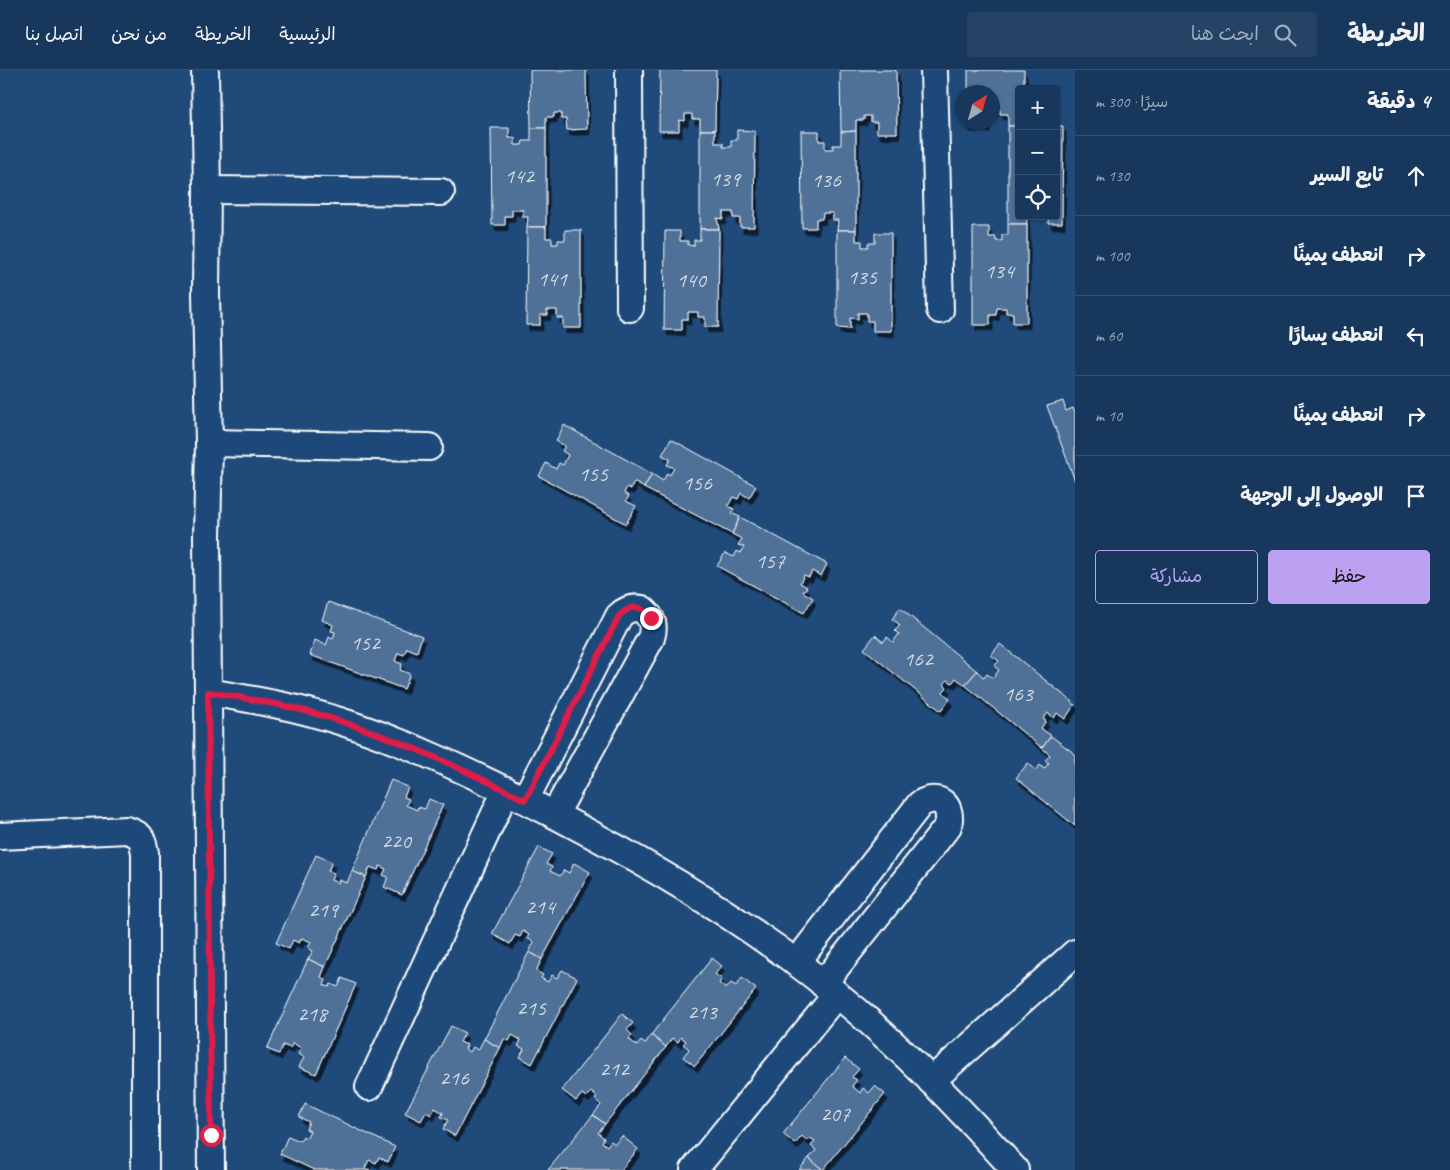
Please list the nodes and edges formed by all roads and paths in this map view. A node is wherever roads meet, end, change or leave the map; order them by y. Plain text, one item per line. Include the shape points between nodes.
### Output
1 (205, 70) edge
2 (629, 70) edge
3 (934, 70) edge
4 (207, 190) junction
5 (441, 192) dead end
6 (630, 308) dead end
7 (940, 310) dead end
8 (209, 443) junction
9 (429, 447) dead end
10 (208, 692) junction
11 (515, 795) junction
12 (555, 814) junction
13 (0, 836) edge
14 (1075, 953) edge
15 (796, 963) junction
16 (830, 990) junction
17 (931, 1081) junction
18 (369, 1087) dead end
19 (145, 1170) edge
20 (212, 1170) edge
21 (694, 1170) edge
22 (1015, 1170) edge

1 - 4 street
2 - 6 street
3 - 7 street
4 - 5 street
4 - 8 street
8 - 9 street
8 - 10 street
10 - 11 street via 326,717 429,754
10 - 20 street
11 - 12 street
11 - 12 street via 619,616 624,610 642,609 653,624 651,638
11 - 18 street
12 - 15 street via 686,888
13 - 19 street via 127,830 143,840
14 - 17 street
15 - 16 street
15 - 16 street via 920,804 933,799 940,801 949,811 948,826
16 - 17 street
16 - 21 street
17 - 22 street

